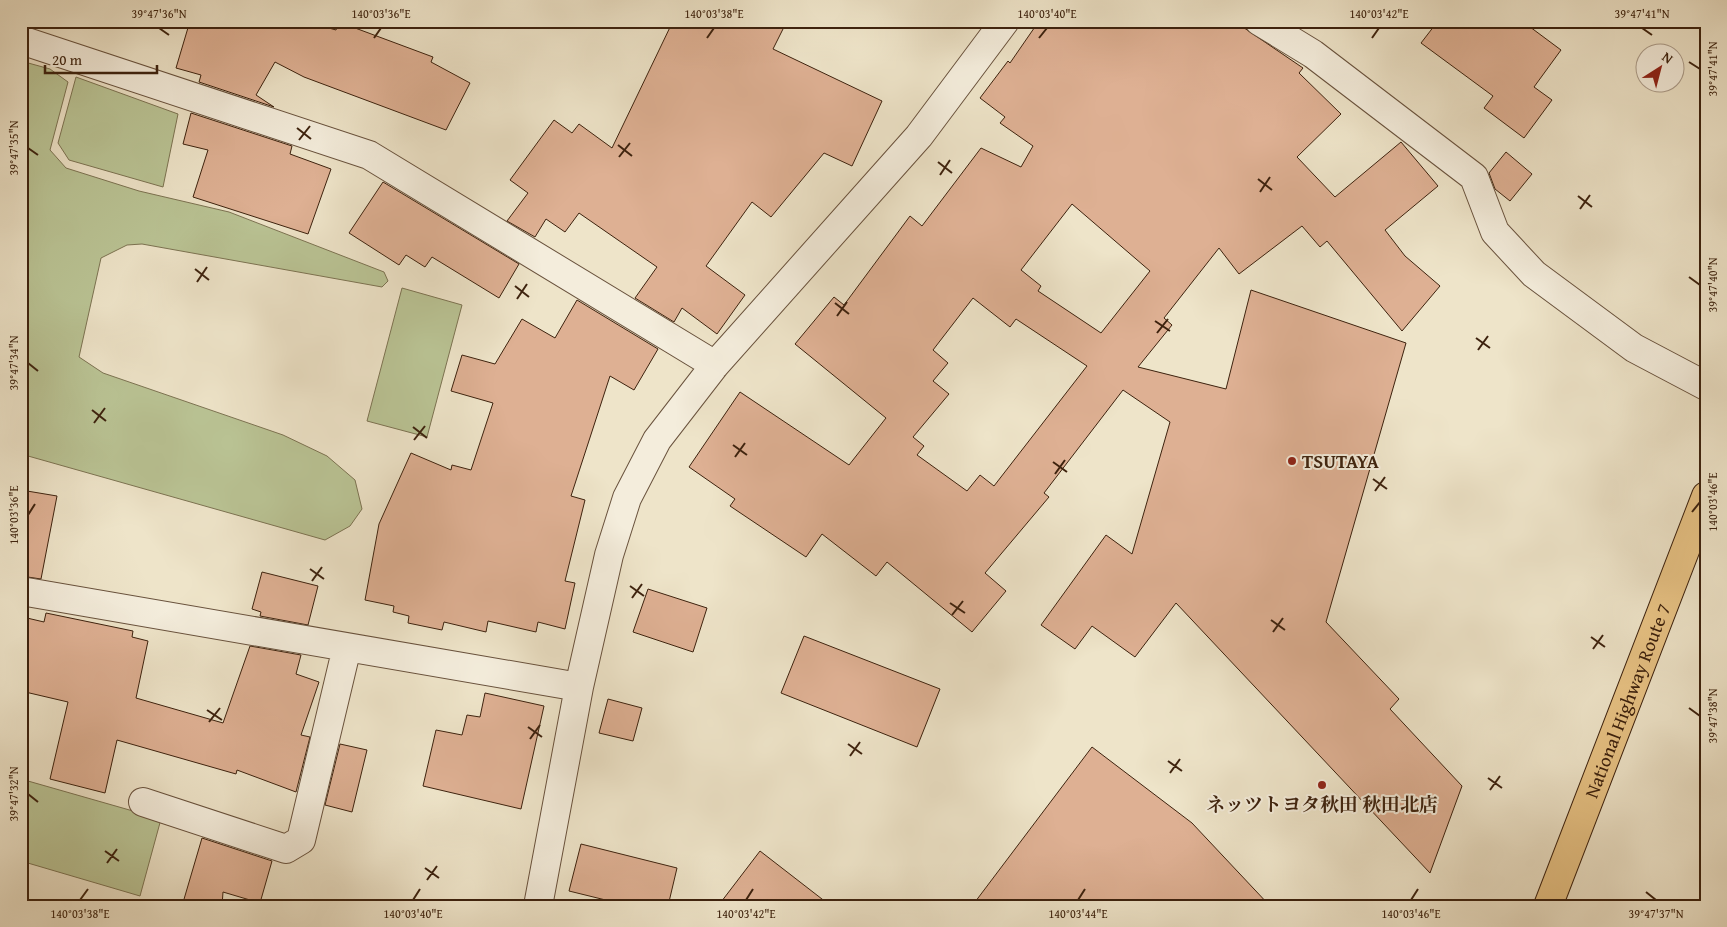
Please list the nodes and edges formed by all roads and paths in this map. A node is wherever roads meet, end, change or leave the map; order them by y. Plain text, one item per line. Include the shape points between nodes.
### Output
1 (1005, 21) edge
2 (1259, 21) edge
3 (21, 40) edge
4 (715, 365) junction
5 (1706, 386) edge
6 (1706, 496) edge
7 (21, 591) edge
8 (348, 647) junction
9 (579, 687) junction
10 (143, 802) dead end
11 (538, 906) edge
12 (1548, 906) edge

1 - 4 street via 919,136
2 - 5 street via 1313,54 1474,177 1494,232 1534,274 1634,348
3 - 4 street via 369,155
4 - 9 street via 657,440 627,498 609,555
6 - 12 highway, National Highway Route 7
7 - 8 street
8 - 9 street
8 - 10 street via 301,840 286,849
9 - 11 street

